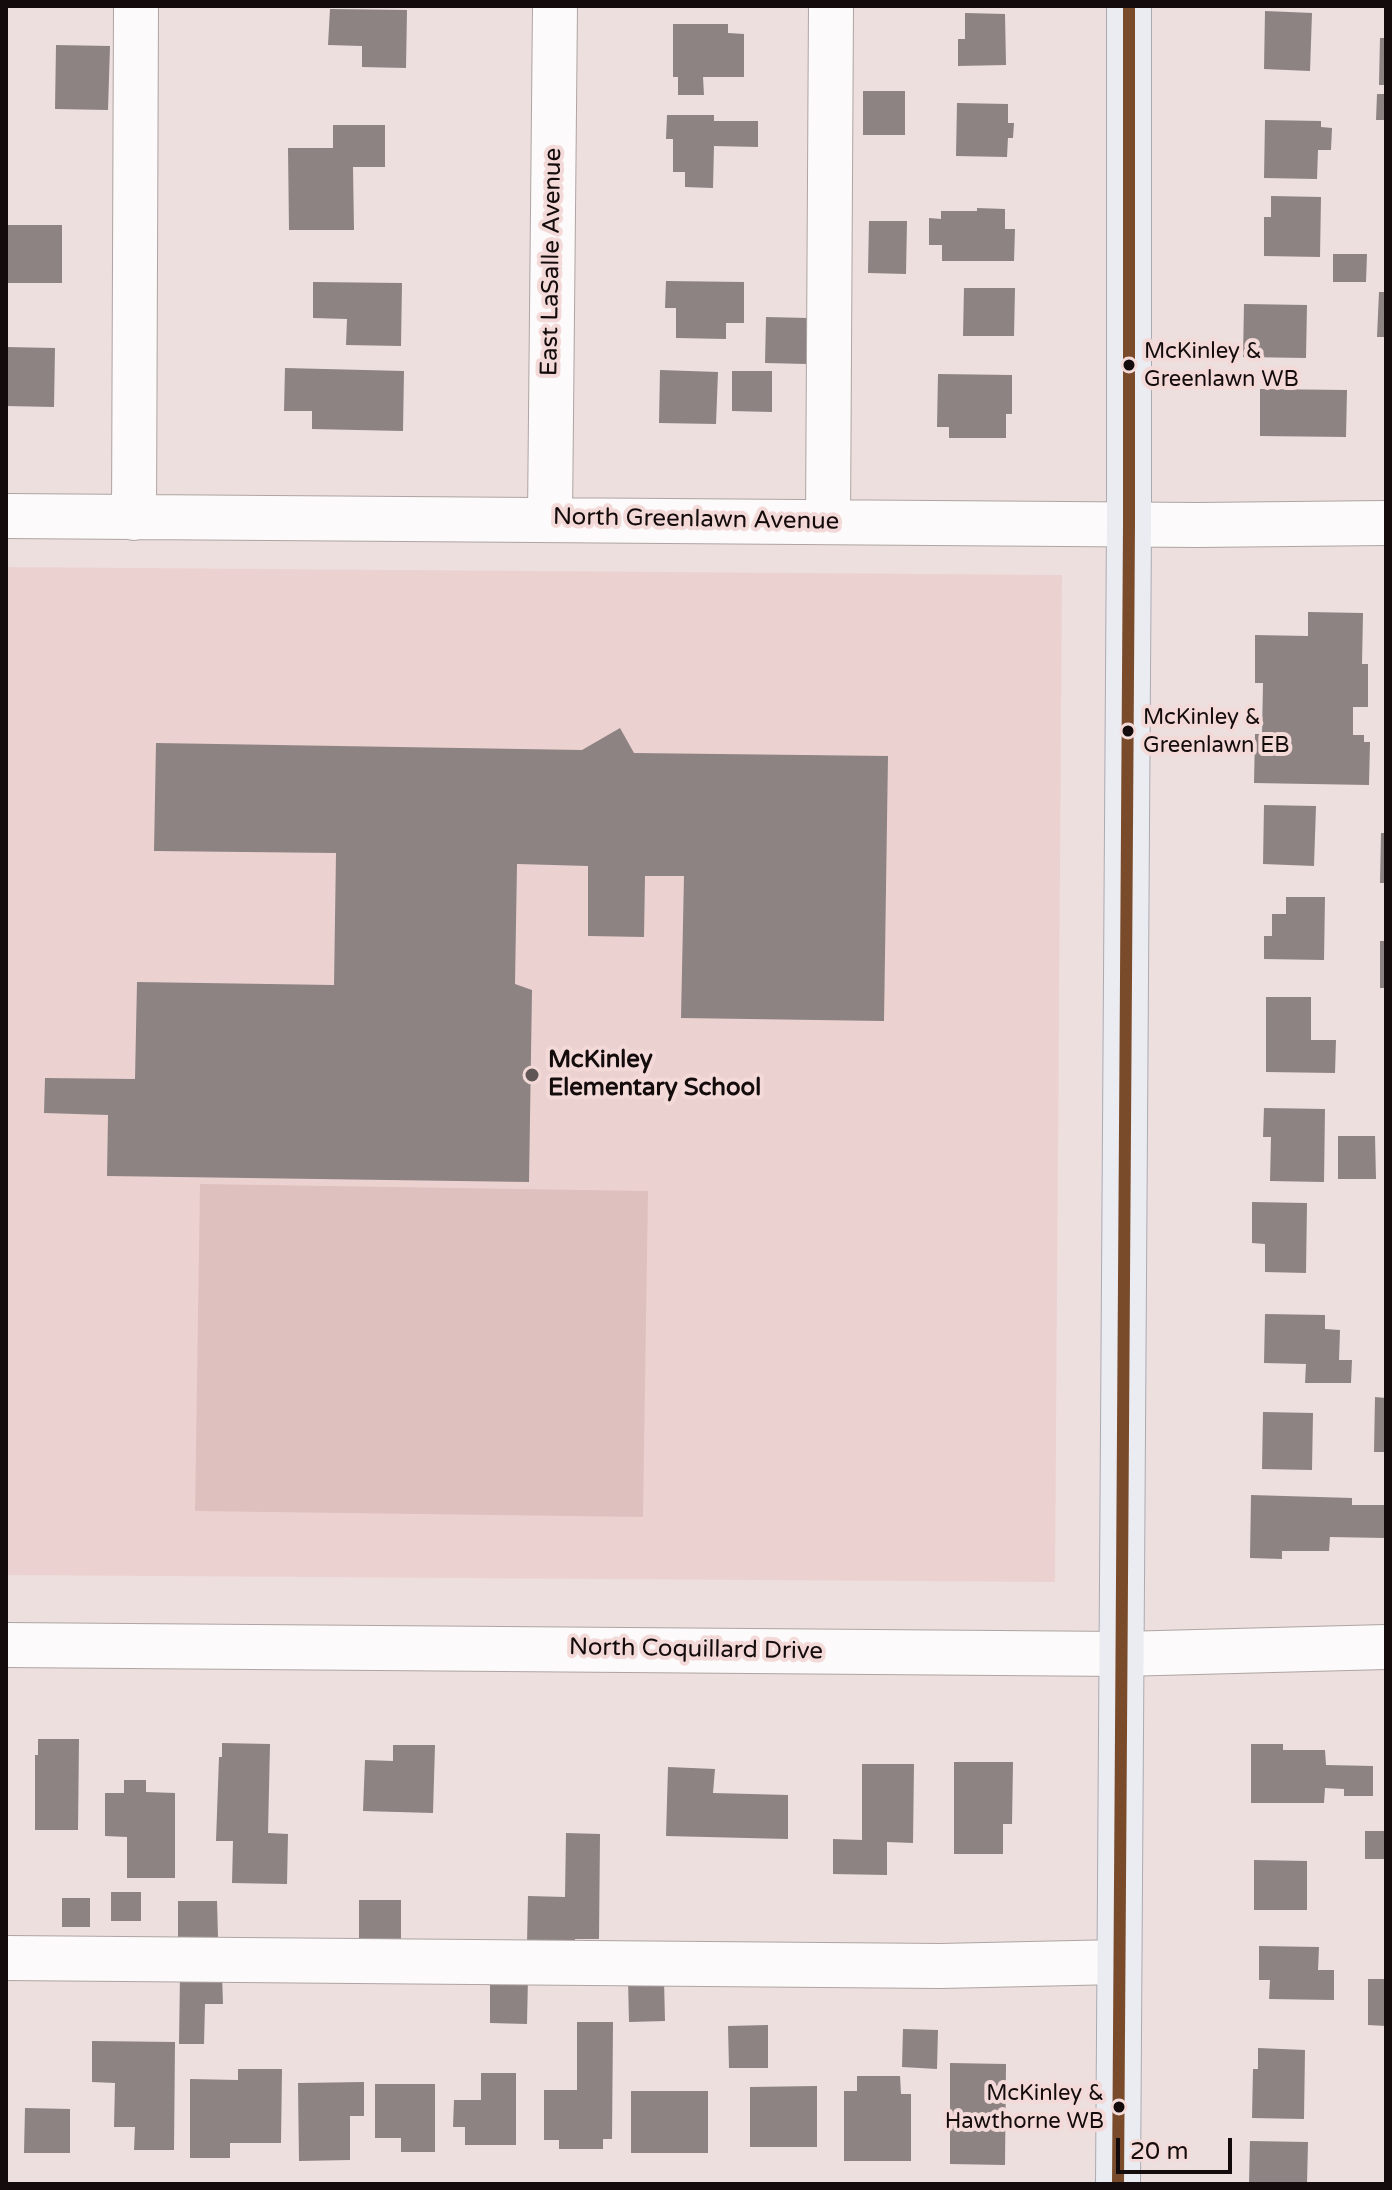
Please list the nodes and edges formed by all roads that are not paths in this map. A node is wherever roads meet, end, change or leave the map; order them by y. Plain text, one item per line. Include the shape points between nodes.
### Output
1 (136, 6) edge
2 (555, 6) edge
3 (831, 6) edge
4 (1129, 6) edge
5 (6, 516) edge
6 (134, 518) junction
7 (550, 518) junction
8 (828, 522) junction
9 (1386, 523) edge
10 (1129, 524) junction
11 (6, 1645) edge
12 (1386, 1647) edge
13 (1122, 1654) junction
14 (6, 1958) edge
15 (1119, 1962) junction
16 (1118, 2184) edge

1 - 6 street
2 - 7 street, East LaSalle Avenue
3 - 8 street
4 - 10 main road
5 - 6 street, North Greenlawn Avenue
6 - 7 street, North Greenlawn Avenue
7 - 8 street, North Greenlawn Avenue
8 - 10 street, North Greenlawn Avenue
9 - 10 street, North Greenlawn Avenue
10 - 13 main road
11 - 13 street, North Coquillard Drive
12 - 13 street, North Coquillard Drive
13 - 15 main road
14 - 15 street via 940,1966
15 - 16 main road

